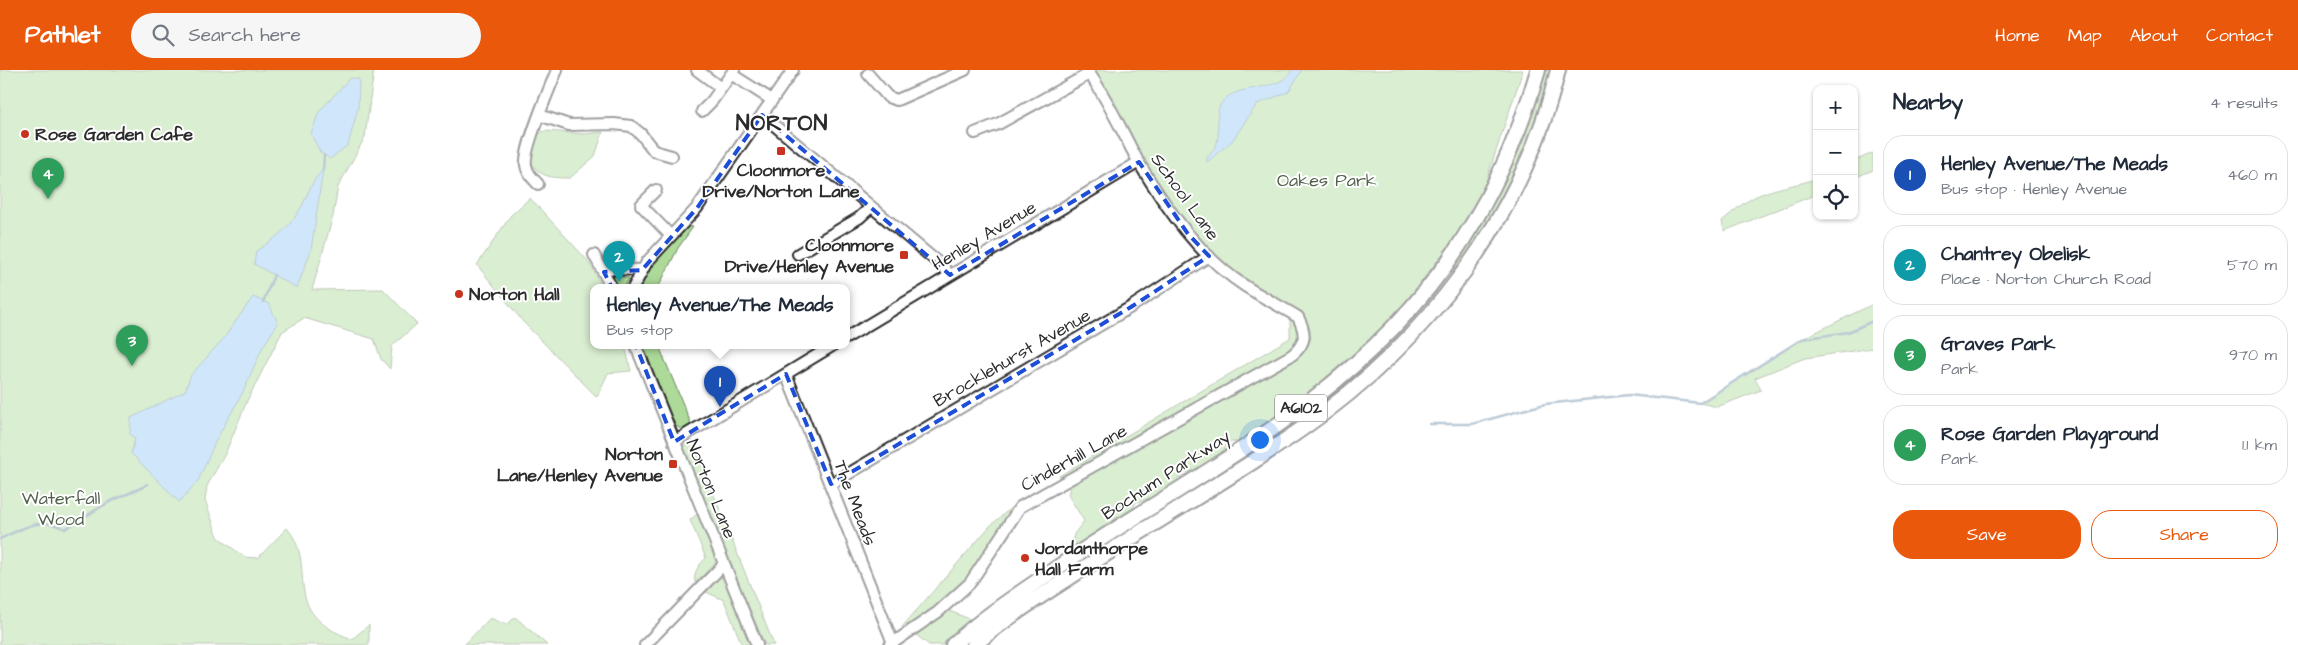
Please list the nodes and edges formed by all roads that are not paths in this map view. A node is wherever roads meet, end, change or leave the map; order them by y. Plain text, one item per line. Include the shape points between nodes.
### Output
1 (557, 70) edge
2 (697, 70) edge
3 (793, 70) edge
4 (965, 70) edge
5 (1538, 70) edge
6 (1558, 70) edge
7 (733, 72) edge
8 (1088, 72) edge
9 (868, 74) dead end
10 (721, 88) junction
11 (772, 100) junction
12 (702, 111) dead end
13 (539, 115) junction
14 (762, 115) junction
15 (975, 133) dead end
16 (672, 156) dead end
17 (1139, 162) junction
18 (538, 184) dead end
19 (656, 190) dead end
20 (870, 207) junction
21 (670, 235) junction
22 (798, 254) dead end
23 (594, 255) dead end
24 (1209, 256) junction
25 (642, 270) junction
26 (604, 272) junction
27 (950, 276) junction
28 (610, 284) edge
29 (635, 284) edge
30 (850, 336) edge
31 (1305, 337) joint
32 (637, 349) edge
33 (827, 349) edge
34 (786, 374) junction
35 (674, 442) junction
36 (830, 484) junction
37 (724, 564) junction
38 (892, 644) edge
39 (645, 645) edge
40 (757, 645) edge
41 (953, 645) edge
42 (974, 645) edge

1 - 13 street
2 - 10 street
3 - 11 street
4 - 9 street via 897,100 888,97
5 - 41 highway, Bochum Parkway / A6102 via 1511,152 1488,200 1464,241 1389,333 1286,419 1096,542
6 - 42 highway, Bochum Parkway / A6102 via 1535,142 1494,227 1447,295 1399,349 1304,428 1118,545
7 - 10 street
7 - 11 street
8 - 15 street via 998,124
8 - 17 street, School Lane via 1121,125
10 - 12 street
11 - 14 street
13 - 16 street via 569,125 631,126 654,151
13 - 18 street via 525,161 530,175
14 - 20 street
14 - 21 street via 697,208
17 - 24 street, School Lane via 1188,234
17 - 27 street, Henley Avenue
19 - 21 street via 641,205
20 - 22 street via 859,218
20 - 27 street
21 - 25 street
23 - 26 street
24 - 31 street, School Lane via 1244,285 1298,317
24 - 36 street, Brocklehurst Avenue via 1131,307
25 - 26 street via 610,269
25 - 29 street
26 - 28 street
27 - 30 street, Henley Avenue
31 - 38 street, Cinderhill Lane via 1292,355 1020,507 970,583 938,612
32 - 35 street, Norton Lane
33 - 34 street
34 - 35 street
34 - 36 street, The Meads
35 - 37 street, Norton Lane
36 - 38 street, The Meads
37 - 39 street
37 - 40 street, Norton Lane

